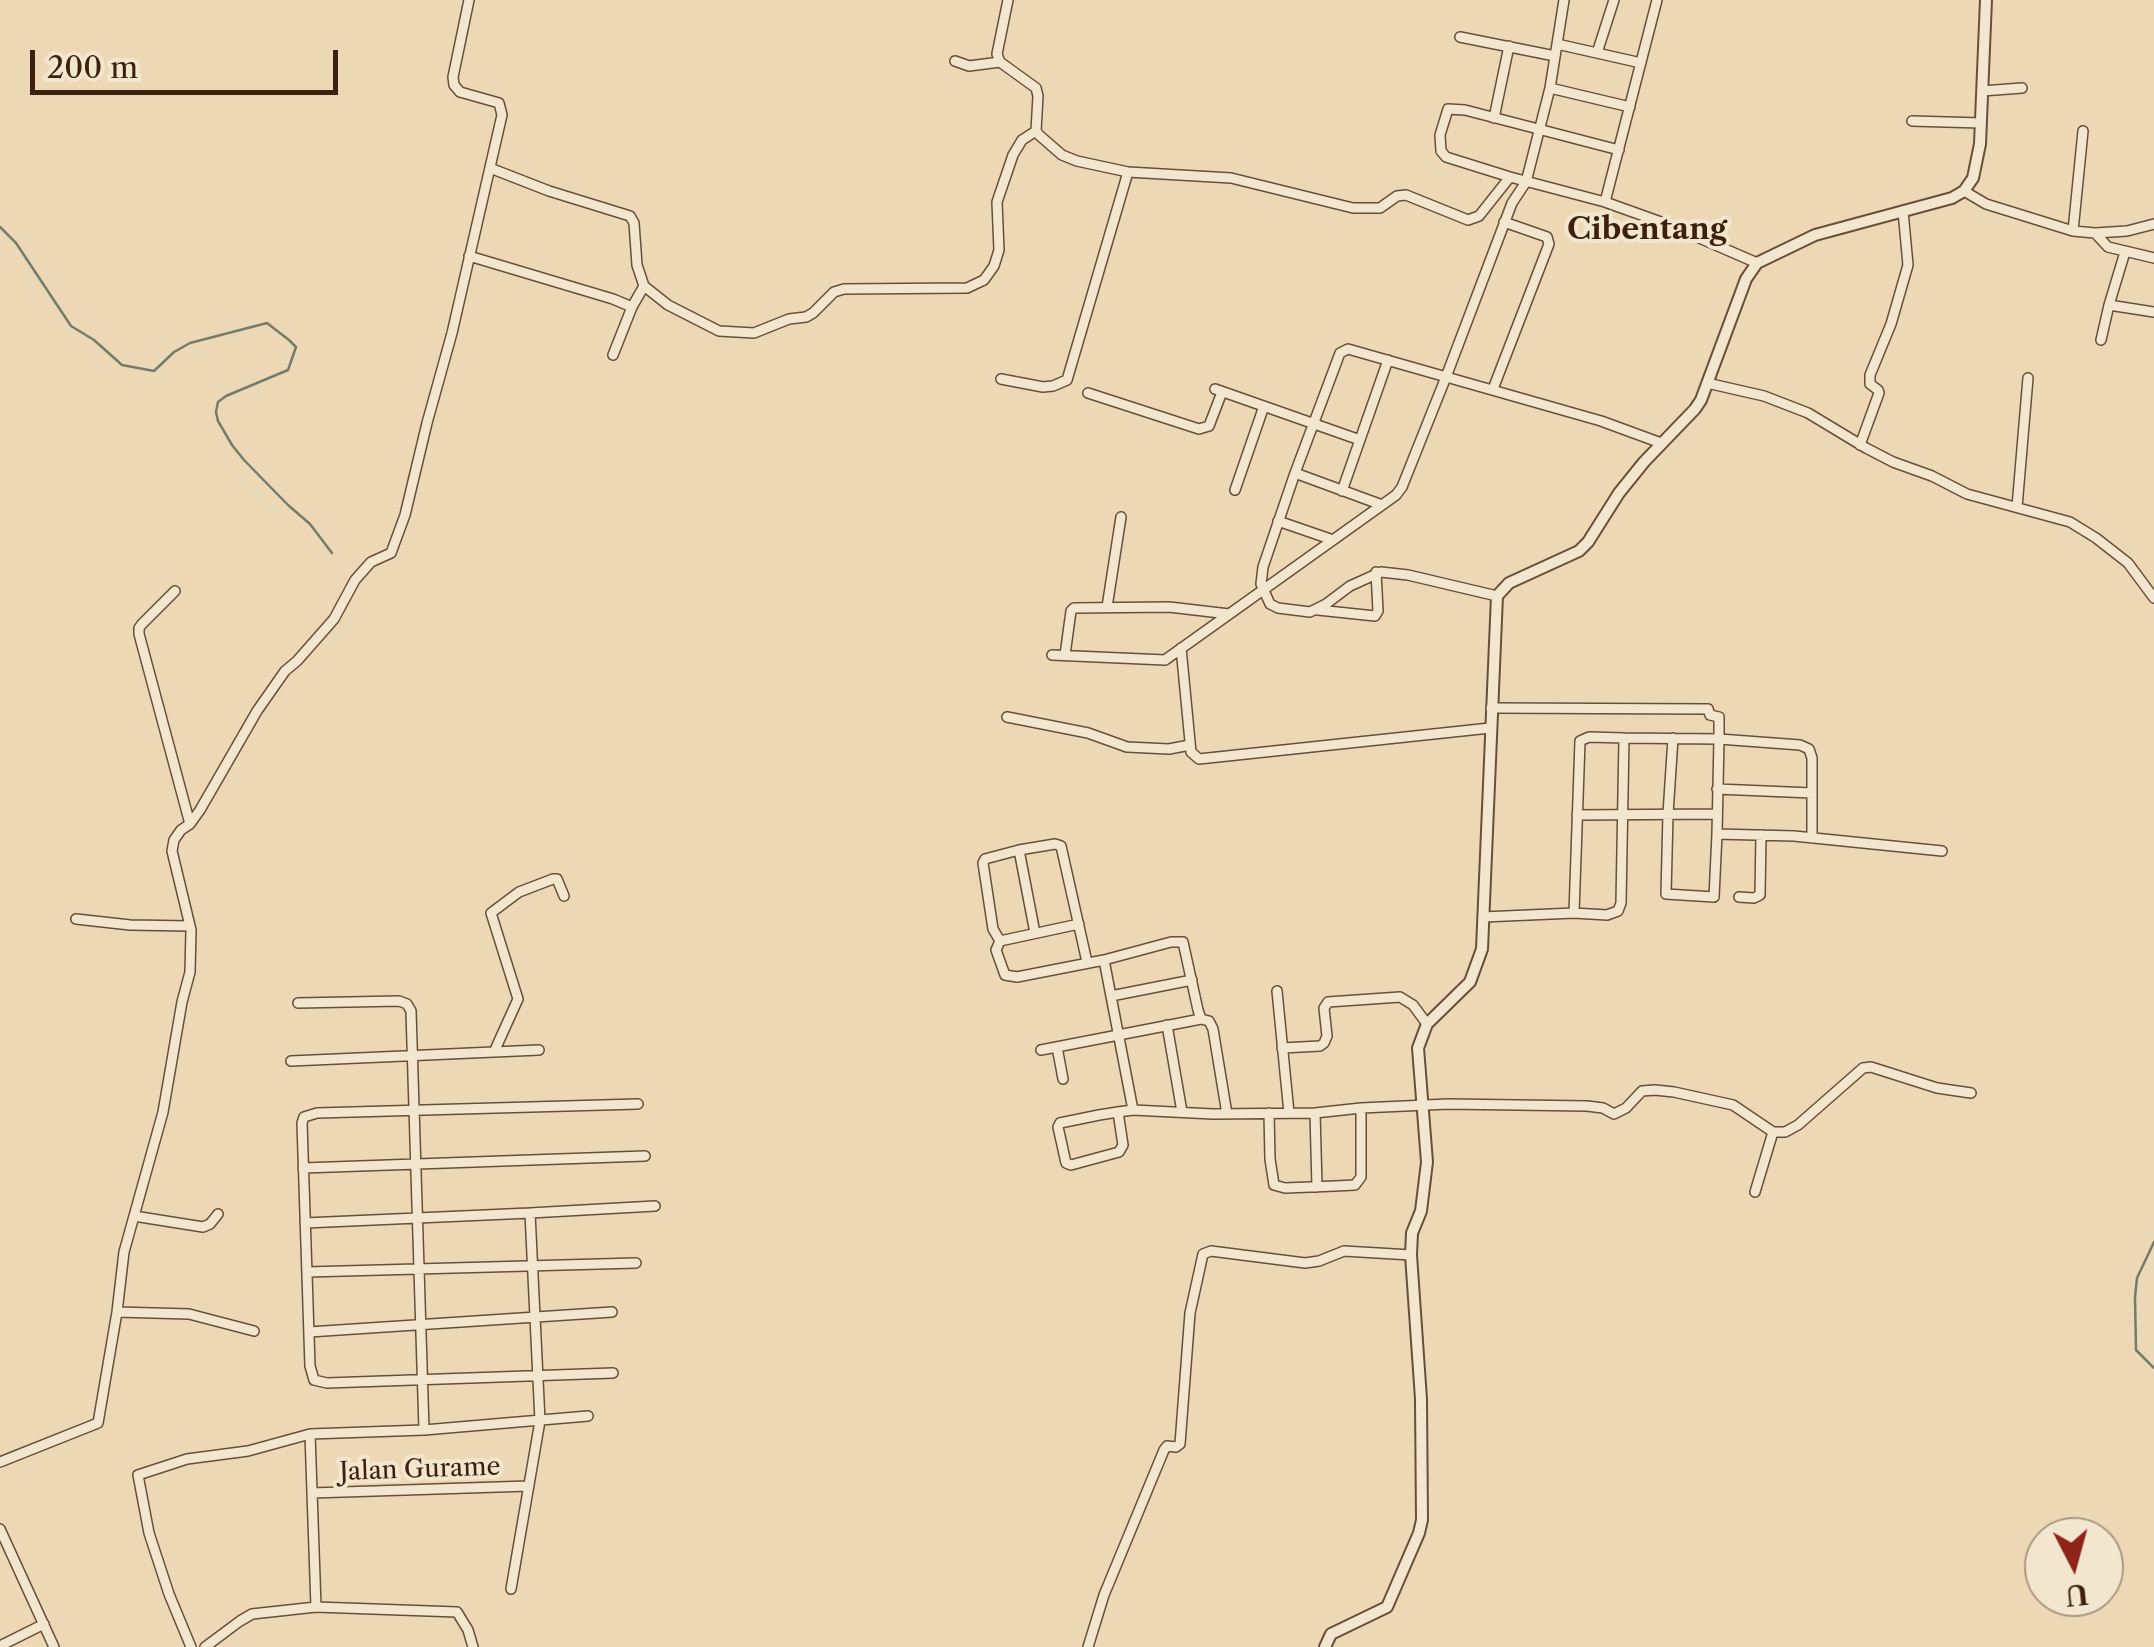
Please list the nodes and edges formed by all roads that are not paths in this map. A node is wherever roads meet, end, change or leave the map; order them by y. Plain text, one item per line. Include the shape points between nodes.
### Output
1 (469, 0) edge
2 (1008, 0) edge
3 (1564, 0) edge
4 (1614, 0) edge
5 (1657, 0) edge
6 (1986, 0) edge
7 (1460, 37) dead end
8 (1557, 44) junction
9 (1509, 46) junction
10 (1597, 53) junction
11 (1555, 56) junction
12 (955, 62) dead end
13 (1000, 62) junction
14 (1641, 62) junction
15 (1550, 88) junction
16 (2022, 88) dead end
17 (1982, 91) junction
18 (1630, 107) junction
19 (1494, 118) junction
20 (1912, 121) dead end
21 (1980, 123) junction
22 (1540, 130) junction
23 (2082, 130) dead end
24 (1036, 131) junction
25 (1619, 150) junction
26 (490, 168) junction
27 (1128, 172) junction
28 (1510, 177) junction
29 (1526, 182) junction
30 (1964, 192) junction
31 (1605, 202) junction
32 (1903, 211) junction
33 (1504, 222) junction
34 (2154, 224) edge
35 (2073, 231) junction
36 (2095, 233) junction
37 (2125, 252) junction
38 (469, 256) junction
39 (2154, 258) edge
40 (1757, 262) junction
41 (644, 286) junction
42 (2108, 305) junction
43 (632, 307) junction
44 (2154, 312) edge
45 (2101, 340) dead end
46 (614, 356) dead end
47 (1388, 360) junction
48 (1446, 377) junction
49 (2028, 378) dead end
50 (1001, 379) dead end
51 (1707, 382) junction
52 (1493, 390) junction
53 (1088, 393) dead end
54 (1264, 406) junction
55 (1313, 425) junction
56 (1360, 440) junction
57 (1661, 443) junction
58 (1860, 445) junction
59 (1295, 474) junction
60 (1235, 490) dead end
61 (1342, 490) junction
62 (1382, 505) junction
63 (2017, 507) junction
64 (1121, 517) dead end
65 (1278, 521) junction
66 (1333, 540) junction
67 (1376, 572) junction
68 (1264, 590) junction
69 (175, 591) dead end
70 (1497, 596) junction
71 (2154, 598) edge
72 (1107, 607) junction
73 (1316, 610) junction
74 (1228, 614) junction
75 (1182, 648) junction
76 (1052, 654) dead end
77 (1065, 655) junction
78 (1491, 708) junction
79 (1007, 717) dead end
80 (1490, 728) junction
81 (1624, 738) junction
82 (1673, 738) junction
83 (1719, 739) junction
84 (1190, 745) junction
85 (1718, 789) junction
86 (1812, 793) junction
87 (1668, 814) junction
88 (1717, 814) junction
89 (1577, 815) junction
90 (1622, 816) junction
91 (190, 824) junction
92 (1717, 834) junction
93 (1761, 836) junction
94 (1812, 838) junction
95 (1020, 850) junction
96 (1942, 851) dead end
97 (564, 896) dead end
98 (1740, 897) dead end
99 (1574, 913) junction
100 (1484, 917) junction
101 (76, 919) dead end
102 (1078, 924) junction
103 (190, 926) junction
104 (1036, 933) junction
105 (1000, 941) junction
106 (1104, 960) junction
107 (1087, 962) junction
108 (1192, 980) junction
109 (1276, 991) dead end
110 (1111, 996) junction
111 (298, 1003) dead end
112 (1202, 1019) junction
113 (1427, 1024) junction
114 (1167, 1026) junction
115 (1118, 1035) junction
116 (1057, 1047) junction
117 (1282, 1048) junction
118 (539, 1050) dead end
119 (1042, 1050) dead end
120 (494, 1052) junction
121 (412, 1056) junction
122 (292, 1060) dead end
123 (1062, 1080) dead end
124 (1971, 1092) dead end
125 (638, 1104) dead end
126 (1424, 1105) junction
127 (1361, 1108) junction
128 (1133, 1110) junction
129 (414, 1111) junction
130 (1118, 1112) junction
131 (1182, 1112) junction
132 (1269, 1113) junction
133 (1289, 1113) junction
134 (1315, 1113) junction
135 (1227, 1114) junction
136 (1773, 1132) junction
137 (645, 1156) dead end
138 (416, 1164) junction
139 (303, 1168) junction
140 (1317, 1187) junction
141 (1755, 1192) dead end
142 (655, 1206) dead end
143 (530, 1213) junction
144 (218, 1214) dead end
145 (134, 1216) junction
146 (417, 1218) junction
147 (304, 1223) junction
148 (1411, 1255) junction
149 (636, 1263) dead end
150 (534, 1265) junction
151 (419, 1268) junction
152 (306, 1272) junction
153 (117, 1312) junction
154 (612, 1312) dead end
155 (534, 1317) junction
156 (421, 1324) junction
157 (254, 1331) dead end
158 (309, 1332) junction
159 (612, 1372) dead end
160 (538, 1375) junction
161 (422, 1379) junction
162 (588, 1416) dead end
163 (540, 1421) junction
164 (424, 1430) junction
165 (310, 1434) junction
166 (0, 1462) edge
167 (529, 1486) junction
168 (312, 1493) junction
169 (0, 1529) edge
170 (511, 1590) dead end
171 (316, 1608) junction
172 (44, 1624) junction
173 (0, 1646) edge
174 (54, 1647) edge
175 (191, 1647) edge
176 (205, 1647) edge
177 (473, 1647) edge
178 (1088, 1647) edge
179 (1325, 1647) edge

1 - 26 street via 453,77 460,92 502,109
2 - 13 street via 996,48
3 - 8 street
4 - 10 street
5 - 14 street
6 - 17 street
7 - 9 street
8 - 10 street
8 - 11 street
9 - 11 street
9 - 19 street
10 - 14 street
11 - 15 street
12 - 13 street
13 - 24 street via 1036,88
14 - 18 street
15 - 18 street
15 - 22 street
16 - 17 street
17 - 21 street
18 - 25 street
19 - 22 street
19 - 28 street via 1448,110 1441,151
20 - 21 street
21 - 30 street via 1976,166
22 - 25 street
22 - 29 street
23 - 35 street
24 - 27 street via 1062,155
24 - 41 street via 1013,154 996,212 1000,240 994,266 973,287 844,289 806,317 743,334 719,330
25 - 31 street
26 - 38 street
26 - 41 street via 630,216
27 - 28 street via 1231,178 1354,208 1380,208 1406,195 1468,220 1479,216
27 - 50 street via 1067,380 1043,387
28 - 29 street
29 - 31 street
29 - 33 street
30 - 32 street
30 - 35 street
31 - 40 street
32 - 40 street via 1815,235
32 - 58 street via 1908,265 1870,375 1879,393
33 - 48 street
33 - 52 street via 1547,237 1550,244
34 - 36 street
35 - 36 street
36 - 37 street
37 - 39 street
37 - 42 street
38 - 43 street
38 - 91 street via 396,544 355,580 334,618 285,671
40 - 51 street
41 - 43 street
42 - 44 street
42 - 45 street
43 - 46 street
47 - 48 street
47 - 55 street via 1350,348 1340,353
47 - 56 street
48 - 52 street
48 - 62 street via 1402,487
49 - 63 street
51 - 57 street via 1695,409
51 - 58 street via 1808,413
52 - 57 street
53 - 54 street via 1199,430 1209,426 1218,390
54 - 55 street
54 - 60 street
55 - 56 street
55 - 59 street
56 - 61 street
57 - 70 street via 1588,542
58 - 63 street via 1967,494
59 - 61 street
59 - 65 street
61 - 62 street
62 - 66 street
63 - 71 street via 2070,522 2096,538
64 - 72 street
65 - 66 street
65 - 68 street via 1263,567
66 - 68 street
67 - 70 street
67 - 73 street
67 - 73 street via 1374,616
68 - 73 street via 1278,608
68 - 74 street
69 - 91 street via 138,630
70 - 78 street
72 - 74 street
72 - 77 street via 1072,609
74 - 75 street
75 - 77 street via 1161,661
75 - 84 street
76 - 77 street
78 - 80 street
78 - 83 street via 1708,709 1719,718
79 - 84 street via 1126,748
80 - 84 street via 1216,758 1195,758
80 - 100 street
81 - 82 street
81 - 89 street via 1580,741
81 - 90 street
82 - 83 street
82 - 87 street
83 - 85 street
83 - 86 street via 1809,749
85 - 86 street
85 - 88 street
86 - 94 street
87 - 88 street
87 - 90 street
87 - 92 street via 1670,896 1714,897
88 - 92 street
89 - 90 street
89 - 99 street
90 - 99 street via 1621,906 1607,915
91 - 103 street via 172,851
92 - 93 street
93 - 94 street
93 - 98 street via 1760,895
94 - 96 street
95 - 102 street via 1061,846
95 - 104 street
95 - 105 street via 983,863 992,930
97 - 120 street via 552,879 490,914 518,999
99 - 100 street
100 - 113 street via 1470,982
101 - 103 street
102 - 104 street
102 - 107 street
103 - 145 street via 190,972 163,1112
104 - 105 street
105 - 107 street via 996,950 1008,977
106 - 107 street
106 - 108 street via 1183,942
106 - 110 street
108 - 110 street
108 - 112 street
109 - 117 street
110 - 115 street
111 - 121 street via 404,1002 411,1011
112 - 114 street
112 - 135 street via 1213,1030
113 - 117 street via 1400,996 1328,1002 1324,1043
113 - 126 street via 1418,1048
114 - 115 street
114 - 131 street
115 - 116 street
115 - 128 street
116 - 119 street
116 - 123 street
117 - 133 street
118 - 120 street
120 - 121 street
121 - 122 street
121 - 129 street
124 - 136 street via 1863,1068 1798,1125
125 - 129 street
126 - 127 street
126 - 136 street via 1586,1106 1614,1114 1642,1091 1674,1092 1733,1105
126 - 148 street via 1428,1162
127 - 134 street
127 - 140 street via 1360,1179
128 - 130 street
128 - 131 street
129 - 138 street
129 - 139 street via 309,1114 302,1123
130 - 130 street via 1058,1125 1066,1163 1120,1152
131 - 135 street
132 - 133 street
132 - 135 street
132 - 140 street via 1274,1186
133 - 134 street
134 - 140 street
136 - 141 street
137 - 138 street
138 - 139 street
138 - 146 street
139 - 147 street
142 - 143 street
143 - 146 street
143 - 150 street
144 - 145 street via 204,1227
145 - 153 street
146 - 147 street
146 - 151 street
147 - 152 street
148 - 178 street via 1344,1251 1298,1262 1203,1254 1190,1313 1180,1444 1164,1450
148 - 179 street via 1422,1520 1387,1607 1331,1634
149 - 150 street
150 - 151 street
150 - 155 street
151 - 152 street
151 - 156 street
152 - 158 street
153 - 157 street via 188,1314
153 - 166 street via 97,1424
154 - 155 street
155 - 156 street
155 - 160 street
156 - 158 street
156 - 161 street
158 - 161 street via 310,1366 318,1382
159 - 160 street
160 - 161 street
160 - 163 street
161 - 164 street
162 - 163 street
163 - 164 street
163 - 167 street
164 - 165 street
165 - 168 street
165 - 175 street via 138,1475 150,1533
167 - 168 street, Jalan Gurame
167 - 170 street
168 - 171 street
169 - 172 street
171 - 176 street via 252,1614
171 - 177 street via 458,1612
172 - 173 street
172 - 174 street

